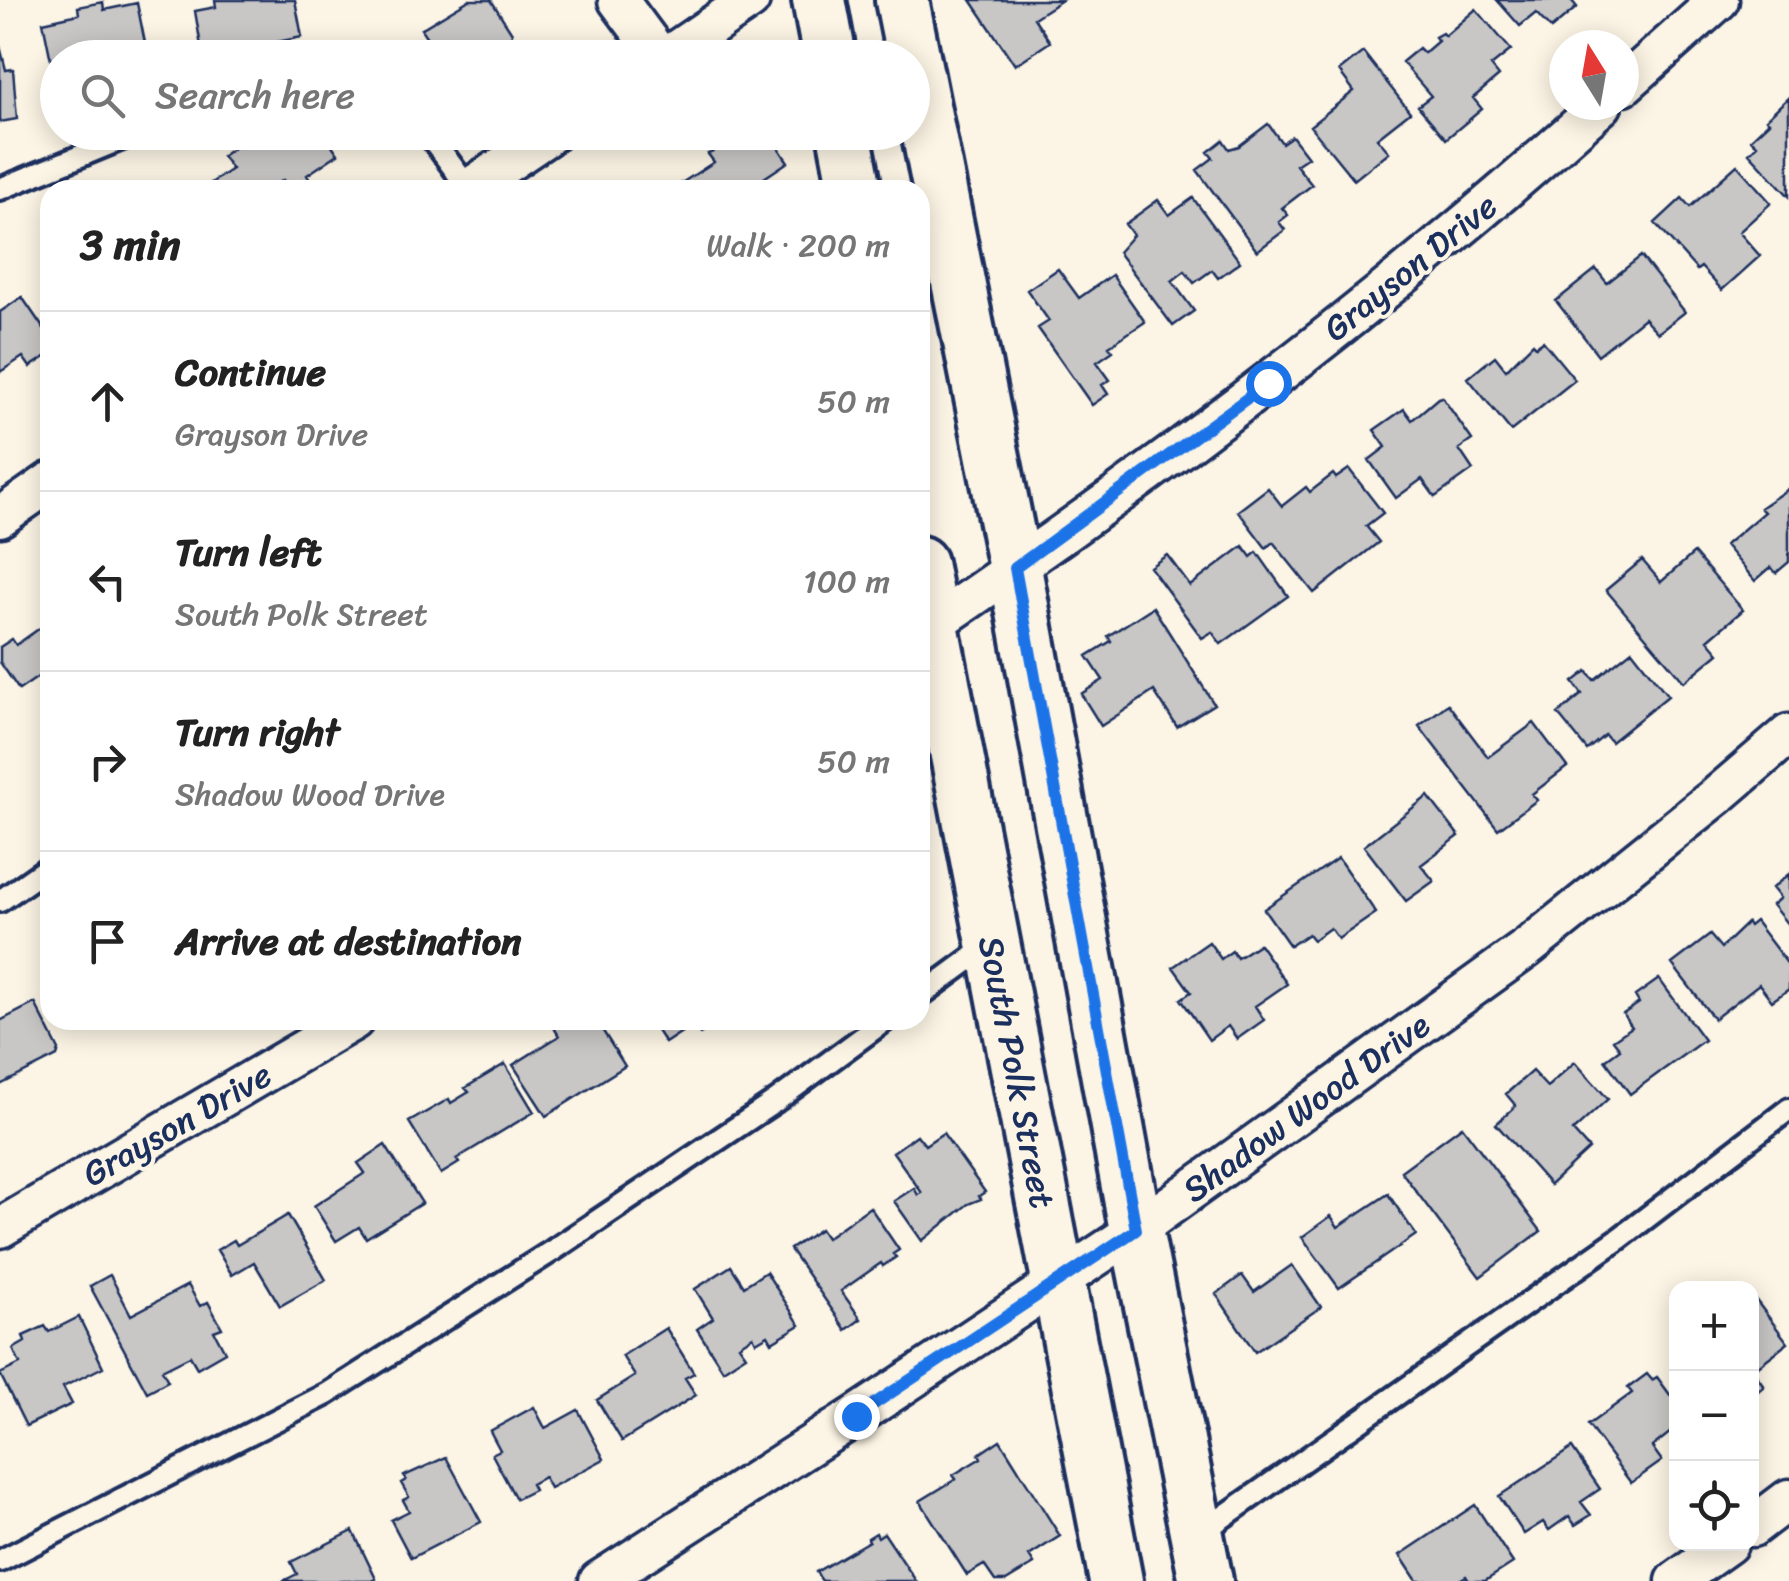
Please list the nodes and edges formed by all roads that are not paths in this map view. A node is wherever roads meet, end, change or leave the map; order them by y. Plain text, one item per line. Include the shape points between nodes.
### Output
1 (618, 0) edge
2 (750, 0) edge
3 (819, 0) edge
4 (902, 0) edge
5 (1719, 0) edge
6 (649, 40) edge
7 (690, 40) edge
8 (827, 40) edge
9 (910, 40) edge
10 (1639, 72) edge
11 (1585, 120) edge
12 (930, 141) edge
13 (96, 150) edge
14 (440, 150) edge
15 (527, 150) edge
16 (847, 150) edge
17 (461, 180) edge
18 (483, 180) edge
19 (853, 180) edge
20 (0, 189) edge
21 (40, 489) edge
22 (0, 518) edge
23 (1015, 568) junction
24 (930, 627) edge
25 (930, 653) edge
26 (1789, 734) edge
27 (40, 873) edge
28 (0, 901) edge
29 (992, 943) junction
30 (930, 989) edge
31 (337, 1030) edge
32 (872, 1030) edge
33 (1789, 1110) edge
34 (0, 1228) edge
35 (1136, 1230) junction
36 (1058, 1283) junction
37 (1789, 1499) edge
38 (1759, 1522) edge
39 (1718, 1551) edge
40 (1202, 1558) edge
41 (0, 1561) edge
42 (600, 1581) edge
43 (1116, 1581) edge
44 (1676, 1581) edge

1 - 6 street
2 - 7 street
3 - 8 main road
4 - 9 main road
5 - 10 street
11 - 23 street, Grayson Drive via 1268,383
12 - 23 main road
13 - 20 lane
14 - 17 lane
15 - 18 street
16 - 19 main road
21 - 22 street
23 - 24 street, Grayson Drive
23 - 35 main road
25 - 29 main road, South Polk Street
26 - 35 street, Shadow Wood Drive via 1527,948
27 - 28 lane
29 - 30 lane
29 - 36 main road, South Polk Street
31 - 34 street, Grayson Drive
32 - 41 lane via 552,1251 327,1394
33 - 40 lane
35 - 36 street, Shadow Wood Drive
35 - 40 main road
36 - 42 street, Shadow Wood Drive
36 - 43 main road, South Polk Street
37 - 38 street
39 - 44 street

